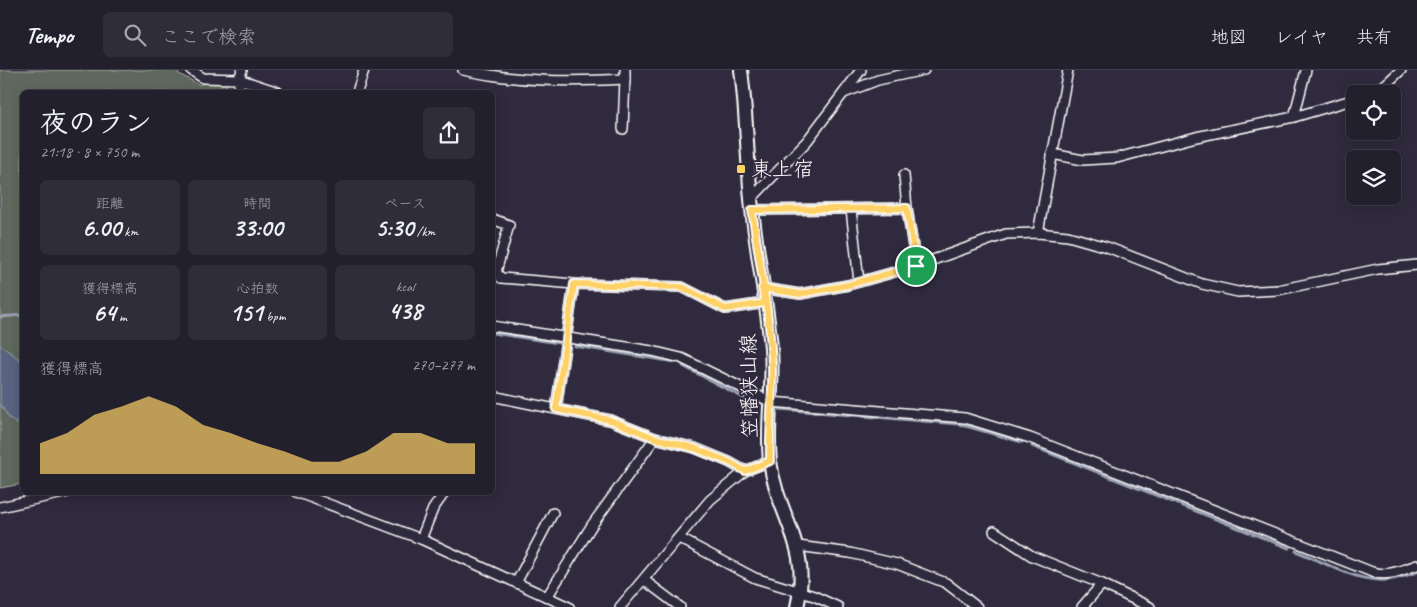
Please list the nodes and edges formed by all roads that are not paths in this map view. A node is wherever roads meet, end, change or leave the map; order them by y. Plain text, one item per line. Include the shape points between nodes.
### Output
1 (191, 70) edge
2 (364, 70) edge
3 (462, 70) edge
4 (741, 70) edge
5 (861, 70) edge
6 (924, 70) edge
7 (1068, 70) edge
8 (1306, 70) edge
9 (1400, 70) edge
10 (241, 74) edge
11 (625, 75) edge
12 (1384, 85) edge
13 (239, 90) edge
14 (274, 90) edge
15 (359, 90) edge
16 (844, 93) junction
17 (1346, 102) edge
18 (1294, 117) junction
19 (623, 129) dead end
20 (1052, 154) junction
21 (904, 175) dead end
22 (752, 204) junction
23 (851, 208) junction
24 (907, 208) junction
25 (495, 220) edge
26 (1038, 232) junction
27 (1417, 265) edge
28 (916, 266) junction
29 (859, 282) junction
30 (574, 284) junction
31 (762, 288) junction
32 (765, 303) junction
33 (495, 326) edge
34 (567, 336) junction
35 (495, 397) edge
36 (771, 402) junction
37 (556, 409) junction
38 (655, 438) junction
39 (770, 461) junction
40 (745, 471) junction
41 (54, 495) edge
42 (306, 495) edge
43 (443, 495) edge
44 (0, 507) edge
45 (553, 513) dead end
46 (994, 531) dead end
47 (680, 538) junction
48 (421, 539) junction
49 (798, 546) junction
50 (1417, 564) edge
51 (644, 580) junction
52 (516, 583) junction
53 (1102, 584) junction
54 (801, 593) junction
55 (547, 597) junction
56 (568, 607) edge
57 (620, 607) edge
58 (680, 607) edge
59 (797, 607) edge
60 (838, 607) edge
61 (977, 607) edge
62 (1082, 607) edge
63 (1150, 607) edge

1 - 10 street via 203,78
2 - 15 street
3 - 11 street via 493,77 560,82
4 - 22 main road, 笠幡狭山線
5 - 16 street
6 - 16 street via 878,80
7 - 20 street
8 - 18 street
9 - 12 street
10 - 13 street
10 - 14 street
11 - 19 street
16 - 22 street via 808,141
17 - 18 street
18 - 20 street via 1117,158 1083,160
20 - 26 street
21 - 24 street
22 - 23 street
22 - 31 main road, 笠幡狭山線
23 - 24 street
23 - 29 street
24 - 28 street
25 - 30 street via 509,225 496,272 501,278
26 - 27 street via 1107,247 1202,284 1238,292 1278,290 1378,269
26 - 28 street via 1006,234
28 - 29 street
29 - 31 street via 800,294
30 - 32 street via 682,287 725,309
30 - 34 street
31 - 32 main road, 笠幡狭山線
32 - 36 main road, 笠幡狭山線 via 771,347
33 - 34 street
34 - 36 street via 681,358
34 - 37 street
35 - 37 street
36 - 39 main road, 笠幡狭山線
36 - 50 street via 965,418 1030,438 1372,572 1394,573
37 - 38 street via 610,420
38 - 40 street via 694,448
38 - 55 street via 592,525
39 - 40 street
39 - 49 main road, 笠幡狭山線
40 - 47 street via 710,500
41 - 44 street
42 - 48 street
43 - 48 street via 433,509
45 - 52 street
46 - 53 street via 1032,556
47 - 51 street
47 - 54 street via 755,578
48 - 52 street
49 - 54 main road, 笠幡狭山線 via 802,563
49 - 61 street via 850,553 904,567 946,583
51 - 57 street
51 - 58 street
52 - 55 street
53 - 62 street
53 - 63 street
54 - 59 main road, 笠幡狭山線
54 - 60 street
55 - 56 street

